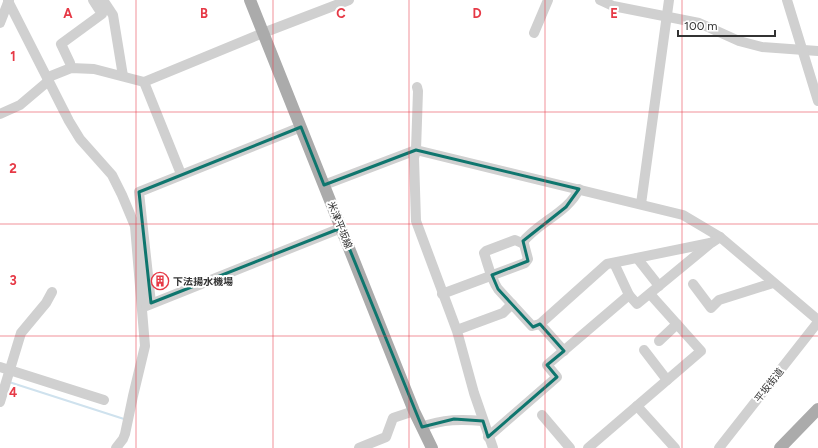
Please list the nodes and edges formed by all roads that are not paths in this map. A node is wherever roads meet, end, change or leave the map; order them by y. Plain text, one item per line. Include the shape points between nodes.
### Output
1 (93, 0) edge
2 (103, 0) edge
3 (250, 0) edge
4 (349, 0) edge
5 (548, 0) edge
6 (600, 0) edge
7 (668, 0) edge
8 (787, 0) edge
9 (8, 1) edge
10 (667, 16) junction
11 (0, 24) edge
12 (534, 32) dead end
13 (263, 33) junction
14 (803, 50) junction
15 (818, 51) edge
16 (71, 68) junction
17 (123, 76) junction
18 (49, 80) junction
19 (144, 82) junction
20 (417, 87) dead end
21 (818, 101) edge
22 (0, 114) edge
23 (301, 127) junction
24 (416, 150) junction
25 (181, 174) junction
26 (324, 185) junction
27 (579, 189) junction
28 (641, 204) junction
29 (341, 228) junction
30 (716, 240) junction
31 (522, 243) junction
32 (637, 258) junction
33 (614, 263) junction
34 (492, 275) junction
35 (773, 283) junction
36 (693, 284) dead end
37 (659, 286) junction
38 (52, 292) dead end
39 (442, 294) junction
40 (650, 294) junction
41 (629, 295) junction
42 (512, 304) junction
43 (147, 305) junction
44 (818, 321) edge
45 (540, 324) junction
46 (677, 324) junction
47 (456, 330) junction
48 (659, 341) dead end
49 (644, 350) dead end
50 (564, 351) junction
51 (0, 367) edge
52 (10, 370) junction
53 (667, 380) junction
54 (104, 400) dead end
55 (0, 402) edge
56 (637, 406) junction
57 (818, 409) edge
58 (414, 411) junction
59 (542, 415) dead end
60 (483, 421) junction
61 (422, 427) junction
62 (488, 437) junction
63 (116, 448) edge
64 (359, 448) edge
65 (432, 448) edge
66 (493, 448) edge
67 (570, 448) edge
68 (588, 448) edge
69 (675, 448) edge
70 (719, 448) edge
71 (780, 448) edge

1 - 16 street via 102,14 61,44
2 - 17 street via 113,15
3 - 13 main road, 米津平坂線
4 - 13 street
5 - 12 street
6 - 10 street via 613,6
7 - 10 street
8 - 14 street
9 - 11 street
9 - 18 street
10 - 14 street via 699,23 739,41 762,47
10 - 28 street
13 - 19 street
13 - 23 main road, 米津平坂線
14 - 15 street
14 - 21 street
16 - 17 street via 94,69
16 - 18 street via 51,76
17 - 19 street
18 - 22 street via 20,105
18 - 43 street via 80,139 112,175 122,195 135,226
19 - 25 street
20 - 24 street
23 - 25 street
23 - 26 main road, 米津平坂線
24 - 26 street
24 - 27 street
24 - 39 street via 416,221
25 - 43 street via 139,192
26 - 29 main road, 米津平坂線
27 - 28 street
27 - 31 street via 566,207 527,236
28 - 30 street via 683,214
29 - 43 street
29 - 58 main road, 米津平坂線
30 - 32 street
30 - 35 street
30 - 37 street
31 - 34 street via 528,261
31 - 34 street via 515,240 484,253
32 - 33 street
32 - 37 street
33 - 41 street
33 - 45 street via 607,264
34 - 39 street
34 - 42 street via 496,286
35 - 36 street via 719,300 711,308
35 - 44 street
37 - 40 street
38 - 52 street via 21,333
39 - 47 street
40 - 41 street via 637,304
40 - 46 street
41 - 50 street
42 - 45 street via 532,326
42 - 47 street via 503,313
43 - 63 street via 145,352 125,434
44 - 70 street, 平坂街道
45 - 50 street
46 - 48 street
46 - 53 street via 701,351
47 - 60 street
49 - 53 street
50 - 62 street via 547,365 557,377
51 - 52 street
52 - 54 street
52 - 55 street
53 - 56 street
56 - 68 street
56 - 69 street
57 - 71 main road
58 - 61 main road, 米津平坂線
58 - 64 street via 393,418 386,437
59 - 67 street
60 - 61 street via 454,420
60 - 62 street
61 - 65 main road, 米津平坂線
62 - 66 street

